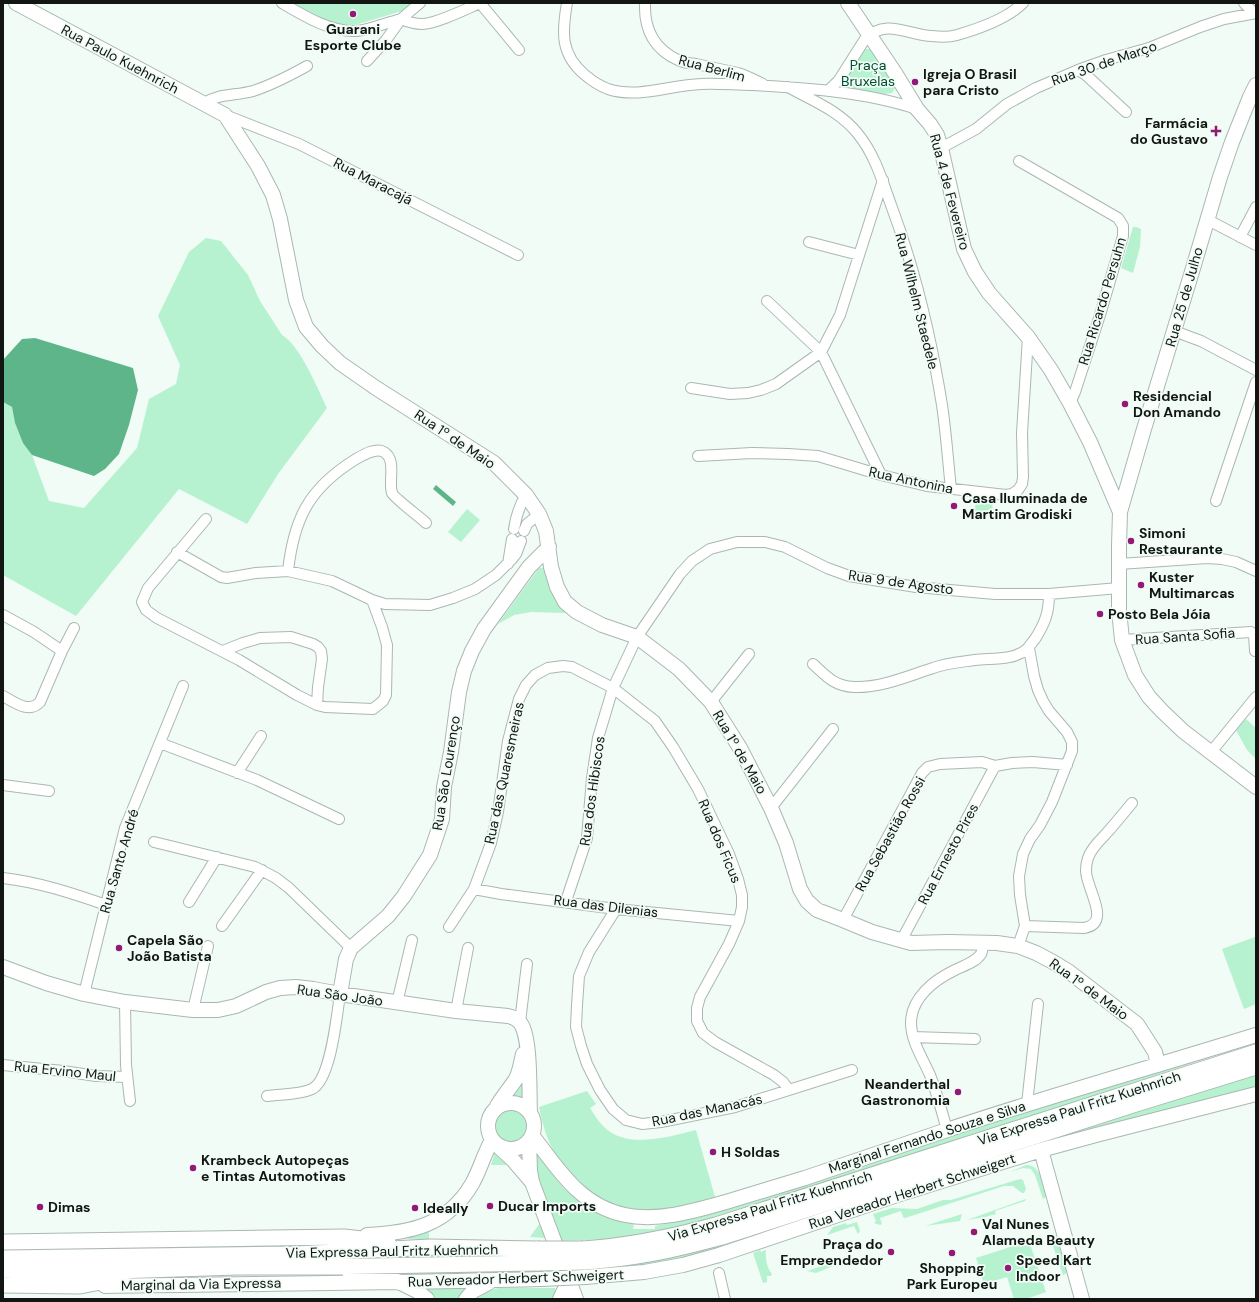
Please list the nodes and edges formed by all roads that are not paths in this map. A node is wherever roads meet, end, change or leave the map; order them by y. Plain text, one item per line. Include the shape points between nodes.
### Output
1 (16, 3) edge
2 (282, 3) edge
3 (420, 3) edge
4 (480, 3) edge
5 (567, 3) edge
6 (645, 3) edge
7 (848, 3) edge
8 (1023, 3) edge
9 (1244, 3) edge
10 (1255, 13) edge
11 (401, 19) junction
12 (869, 35) junction
13 (519, 50) dead end
14 (367, 61) dead end
15 (307, 66) dead end
16 (1078, 70) junction
17 (1256, 85) edge
18 (766, 86) junction
19 (788, 87) junction
20 (828, 91) junction
21 (202, 104) junction
22 (917, 109) junction
23 (1126, 112) dead end
24 (225, 115) junction
25 (941, 148) junction
26 (1019, 161) dead end
27 (882, 180) junction
28 (1256, 207) edge
29 (1206, 219) junction
30 (1240, 237) junction
31 (809, 242) dead end
32 (1256, 245) edge
33 (518, 255) dead end
34 (859, 255) junction
35 (767, 301) dead end
36 (1174, 331) junction
37 (1028, 337) junction
38 (820, 352) junction
39 (1256, 370) edge
40 (1256, 382) edge
41 (691, 388) dead end
42 (1070, 403) junction
43 (698, 456) dead end
44 (881, 475) junction
45 (952, 489) junction
46 (526, 495) junction
47 (1216, 501) dead end
48 (1120, 512) junction
49 (539, 514) junction
50 (206, 519) dead end
51 (426, 523) dead end
52 (517, 535) junction
53 (549, 547) junction
54 (177, 552) junction
55 (1119, 564) junction
56 (288, 571) junction
57 (1256, 571) edge
58 (1119, 588) junction
59 (1050, 594) junction
60 (372, 600) junction
61 (3, 615) edge
62 (74, 628) dead end
63 (637, 637) junction
64 (1122, 640) junction
65 (1028, 648) junction
66 (62, 651) junction
67 (223, 651) junction
68 (1255, 651) dead end
69 (749, 654) dead end
70 (813, 664) dead end
71 (183, 686) dead end
72 (613, 688) junction
73 (3, 696) edge
74 (1256, 697) edge
75 (711, 702) junction
76 (317, 705) junction
77 (833, 729) dead end
78 (261, 736) dead end
79 (160, 743) junction
80 (1211, 752) junction
81 (1067, 765) junction
82 (995, 766) junction
83 (237, 773) junction
84 (3, 785) edge
85 (1256, 787) edge
86 (49, 791) dead end
87 (1132, 803) dead end
88 (771, 808) junction
89 (339, 819) dead end
90 (154, 842) dead end
91 (217, 857) junction
92 (262, 870) junction
93 (3, 878) edge
94 (474, 889) junction
95 (566, 901) junction
96 (189, 902) dead end
97 (106, 905) junction
98 (616, 909) junction
99 (843, 920) junction
100 (739, 921) junction
101 (222, 926) dead end
102 (1025, 926) junction
103 (449, 927) dead end
104 (412, 940) dead end
105 (901, 941) junction
106 (983, 942) junction
107 (208, 946) dead end
108 (1018, 946) junction
109 (351, 948) junction
110 (468, 948) dead end
111 (527, 964) dead end
112 (3, 967) edge
113 (84, 994) junction
114 (340, 994) junction
115 (125, 1002) junction
116 (397, 1003) junction
117 (1038, 1004) dead end
118 (193, 1010) junction
119 (456, 1011) junction
120 (520, 1022) junction
121 (1256, 1035) edge
122 (913, 1037) junction
123 (975, 1039) dead end
124 (527, 1040) junction
125 (1256, 1048) edge
126 (1256, 1052) edge
127 (1231, 1059) junction
128 (3, 1065) edge
129 (1158, 1065) junction
130 (1256, 1067) edge
131 (852, 1070) dead end
132 (127, 1077) junction
133 (789, 1090) junction
134 (1256, 1094) edge
135 (267, 1096) dead end
136 (130, 1101) dead end
137 (1028, 1104) junction
138 (497, 1106) junction
139 (530, 1113) junction
140 (948, 1130) junction
141 (531, 1138) junction
142 (495, 1143) junction
143 (1041, 1150) junction
144 (532, 1182) junction
145 (344, 1237) junction
146 (136, 1241) junction
147 (3, 1242) edge
148 (430, 1247) junction
149 (538, 1256) junction
150 (583, 1256) junction
151 (3, 1258) edge
152 (81, 1258) junction
153 (320, 1267) junction
154 (168, 1269) junction
155 (3, 1270) edge
156 (719, 1273) dead end
157 (492, 1280) junction
158 (569, 1280) junction
159 (399, 1282) junction
160 (3, 1285) edge
161 (80, 1286) junction
162 (428, 1299) edge
163 (466, 1299) edge
164 (560, 1299) edge
165 (576, 1299) edge
166 (725, 1299) edge
167 (1082, 1299) edge

1 - 21 street, Rua Paulo Kuehnrich
2 - 11 street via 301,15 341,30 357,31
3 - 11 street
4 - 11 street via 432,22 422,24
4 - 13 street
5 - 18 street via 563,25 568,55 577,69 607,89 639,93 701,84
6 - 18 street, Rua Berlim via 649,30 656,45 666,53 679,61 738,73
7 - 12 street, Rua 4 de Fevereiro
8 - 12 street via 1006,16 956,35 931,36 901,29 886,29
9 - 10 street
10 - 16 street, Rua 30 de Março via 1224,19 1149,48
11 - 14 street
12 - 20 street via 856,50 839,80
12 - 22 street, Rua 4 de Fevereiro
15 - 21 street via 280,81 252,91 212,98
16 - 23 street
16 - 25 street, Rua 30 de Março via 1007,104 976,129
17 - 29 street, Rua 25 de Julho via 1232,142
18 - 19 street
19 - 20 street
19 - 27 street, Rua Wilhelm Staedele via 824,105 846,120 870,151
20 - 22 street via 899,103
21 - 24 street, Rua Paulo Kuehnrich
22 - 25 street, Rua 4 de Fevereiro via 937,135
24 - 33 street, Rua Maracajá via 299,144
24 - 46 street, Rua 1º de Maio via 258,166 273,195 296,300 306,327 340,363 494,463
25 - 37 street, Rua 4 de Fevereiro via 964,249 989,293
26 - 42 street, Rua Ricardo Persuhn via 1118,218 1123,226 1123,236 1100,315
27 - 34 street
27 - 45 street, Rua Wilhelm Staedele via 909,257 927,326 942,405
28 - 30 street
29 - 30 street
29 - 36 street, Rua 25 de Julho
30 - 32 street
31 - 34 street
34 - 38 street via 840,315
35 - 38 street
36 - 39 street via 1200,341
36 - 48 street, Rua 25 de Julho
37 - 42 street, Rua 4 de Fevereiro
37 - 45 street, Rua Antonina via 1022,433 1022,484 1012,494
38 - 41 street via 776,384 761,390 730,394
38 - 44 street
40 - 47 street
42 - 48 street, Rua 4 de Fevereiro
43 - 44 street, Rua Antonina via 752,453 818,456
44 - 45 street, Rua Antonina
46 - 49 street, Rua 1º de Maio
46 - 52 street via 517,513
48 - 55 street
49 - 52 street
49 - 53 street, Rua 1º de Maio
50 - 54 street
51 - 56 street via 392,494 389,458 384,452 371,451 340,468 311,498 301,514 294,534
52 - 60 street via 508,564 475,589 453,598 423,605 385,604
53 - 63 street, Rua 1º de Maio via 557,588 566,602 576,612 596,622
53 - 109 street, Rua São Lourenço via 529,567 484,629 464,671 444,787 442,819 430,855 388,916
54 - 56 street via 221,577
54 - 67 street via 148,588 142,602 146,610 157,618
55 - 57 street via 1207,558 1236,562
55 - 58 street
56 - 60 street via 332,581
58 - 59 street, Rua 9 de Agosto
58 - 64 street
59 - 63 street, Rua 9 de Agosto via 995,594 882,582 849,576 826,568 785,547 765,542 737,542 710,549 692,561 680,574
59 - 65 street via 1047,617
60 - 76 street via 387,645 386,695 383,701 373,710
61 - 66 street
62 - 66 street
63 - 72 street, Rua dos Hibiscos
63 - 75 street, Rua 1º de Maio via 679,669
64 - 68 street, Rua Santa Sofia via 1251,632 1254,635
64 - 80 street via 1135,675 1149,697 1183,731
65 - 70 street via 1009,657 953,663 891,682 854,687 839,685
65 - 81 street via 1043,701 1068,732 1072,742
66 - 73 street via 37,705 25,707
67 - 76 street
67 - 76 street via 260,638 291,637 313,644 321,651 322,659
69 - 75 street
71 - 79 street, Rua Santo André
72 - 94 street, Rua das Quaresmeiras via 572,667 563,666 548,668 535,675 526,685 519,699 508,741 491,843
72 - 95 street, Rua dos Hibiscos via 598,738 587,838
72 - 100 street, Rua dos Ficus via 655,721 698,789 738,879 742,895
74 - 80 street
75 - 88 street, Rua 1º de Maio via 740,748
77 - 88 street
78 - 83 street
79 - 83 street
79 - 97 street, Rua Santo André via 125,828
80 - 85 street
81 - 82 street, Rua Sebastião Rossi via 1033,762
81 - 102 street via 1052,802 1023,854 1019,876
82 - 99 street, Rua Sebastião Rossi via 982,762 940,764 925,770
82 - 105 street, Rua Ernesto Pires
83 - 89 street
84 - 86 street
87 - 102 street via 1094,848 1088,859 1088,884 1098,913 1091,927
88 - 99 street, Rua 1º de Maio via 786,843 800,889 807,901 817,910
90 - 91 street
91 - 92 street
91 - 96 street
92 - 101 street
92 - 109 street via 289,888
93 - 97 street via 50,887
94 - 95 street, Rua das Dilenias
94 - 103 street, Rua das Quaresmeiras
95 - 98 street, Rua das Dilenias
97 - 113 street, Rua Santo André
98 - 100 street, Rua das Dilenias
98 - 133 street, Rua das Manacás via 589,952 580,976 576,1027 587,1064 613,1109 626,1120 642,1124 661,1122 735,1107
99 - 105 street, Rua 1º de Maio
100 - 133 street, Rua dos Ficus via 700,997 697,1021 703,1033 709,1038 774,1075
102 - 108 street
104 - 116 street
105 - 106 street, Rua 1º de Maio via 922,944
106 - 108 street, Rua 1º de Maio
106 - 122 street via 983,949 977,958 945,975 919,997 911,1024
107 - 118 street
108 - 129 street, Rua 1º de Maio via 1053,962 1128,1016 1137,1024 1155,1052
109 - 114 street via 346,959
110 - 119 street
111 - 120 street
112 - 113 street, Rua São João
113 - 115 street, Rua São João
114 - 116 street, Rua São João
114 - 118 street, Rua São João via 313,989 280,988 236,1006 218,1010
114 - 135 street via 330,1056 321,1082 313,1088 299,1092
115 - 118 street, Rua São João
115 - 132 street
116 - 119 street, Rua São João
117 - 137 street
119 - 120 street, Rua São João via 508,1016
120 - 124 street
121 - 129 street, Marginal Fernando Souza e Silva
122 - 123 street
122 - 140 street via 930,1076
124 - 138 street via 516,1079
124 - 139 street
125 - 127 main road
126 - 127 main road, Via Expressa Paul Fritz Kuehnrich
127 - 150 main road, Via Expressa Paul Fritz Kuehnrich via 716,1225
128 - 132 street, Rua Ervino Maul
129 - 137 street, Marginal Fernando Souza e Silva
130 - 150 main road, Via Expressa Paul Fritz Kuehnrich via 678,1249 611,1261
131 - 133 street, Rua das Manacás
132 - 136 street
134 - 143 street, Rua Vereador Herbert Schweigert
137 - 140 street, Marginal Fernando Souza e Silva
138 - 139 street via 515,1103
138 - 142 street via 488,1122 489,1134
139 - 141 street via 534,1120
140 - 141 street, Marginal Fernando Souza e Silva via 758,1193 680,1214 650,1218 626,1216 590,1201 564,1178
141 - 142 street via 524,1146 518,1148 505,1149
141 - 144 street
142 - 144 street
142 - 145 street via 461,1201 439,1219 412,1230 393,1234
143 - 157 street, Rua Vereador Herbert Schweigert, bridge via 682,1265 585,1278
143 - 167 street
144 - 158 street
145 - 146 main road
145 - 148 main road
146 - 147 main road
146 - 152 main road
148 - 149 main road, Via Expressa Paul Fritz Kuehnrich
148 - 152 main road, Via Expressa Paul Fritz Kuehnrich via 297,1254
149 - 150 main road, Via Expressa Paul Fritz Kuehnrich, bridge
149 - 153 main road, Via Expressa Paul Fritz Kuehnrich
151 - 152 main road, Via Expressa Paul Fritz Kuehnrich
153 - 154 main road, Via Expressa Paul Fritz Kuehnrich
153 - 159 main road
154 - 155 main road, Via Expressa Paul Fritz Kuehnrich via 84,1272
154 - 161 main road
156 - 166 street
157 - 159 street, Rua Vereador Herbert Schweigert
157 - 163 street via 473,1291
158 - 164 street
158 - 165 street
159 - 161 street, Marginal da Via Expressa
159 - 162 street
160 - 161 main road, Marginal da Via Expressa

